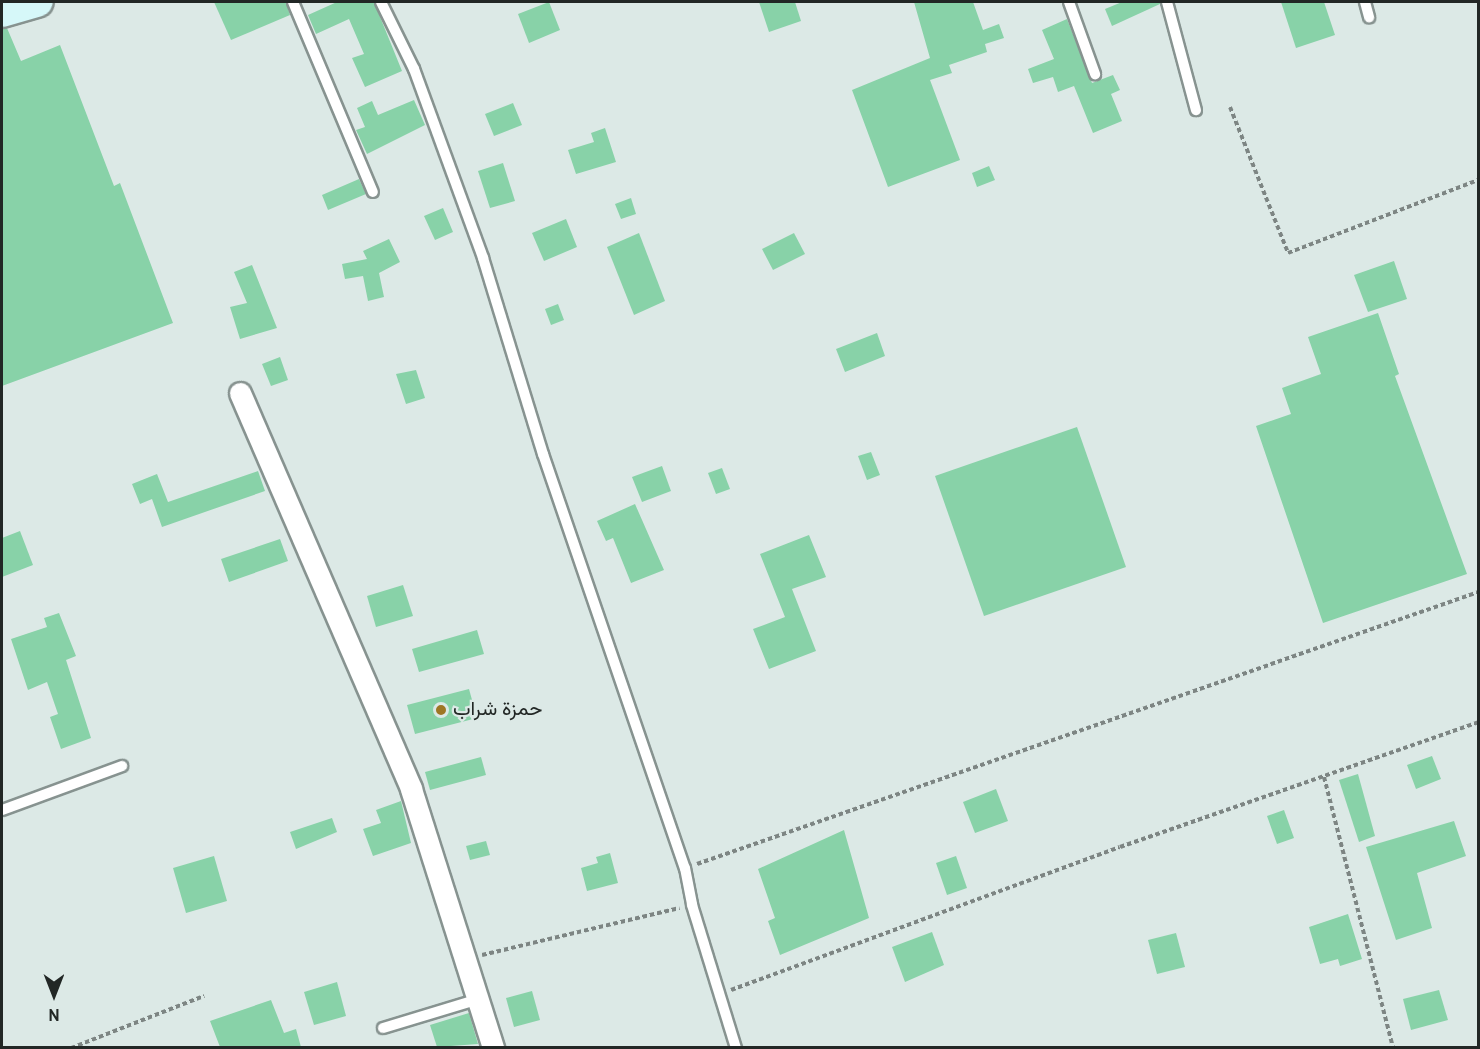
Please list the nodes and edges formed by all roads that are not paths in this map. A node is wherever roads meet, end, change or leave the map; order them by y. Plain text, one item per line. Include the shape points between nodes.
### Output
1 (38, 2) edge
2 (293, 2) edge
3 (381, 2) edge
4 (1069, 2) edge
5 (1167, 2) edge
6 (1365, 2) edge
7 (2, 12) edge
8 (1369, 17) dead end
9 (1095, 74) dead end
10 (1196, 110) dead end
11 (373, 192) dead end
12 (240, 393) dead end
13 (122, 766) dead end
14 (2, 810) edge
15 (479, 999) junction
16 (383, 1028) dead end
17 (493, 1047) edge
18 (736, 1047) edge

1 - 7 street
2 - 11 lane
3 - 18 lane via 414,69 483,258 542,450 686,868 692,905
4 - 9 lane
5 - 10 lane
6 - 8 lane
12 - 15 street via 411,789
13 - 14 lane
15 - 16 lane
15 - 17 street

